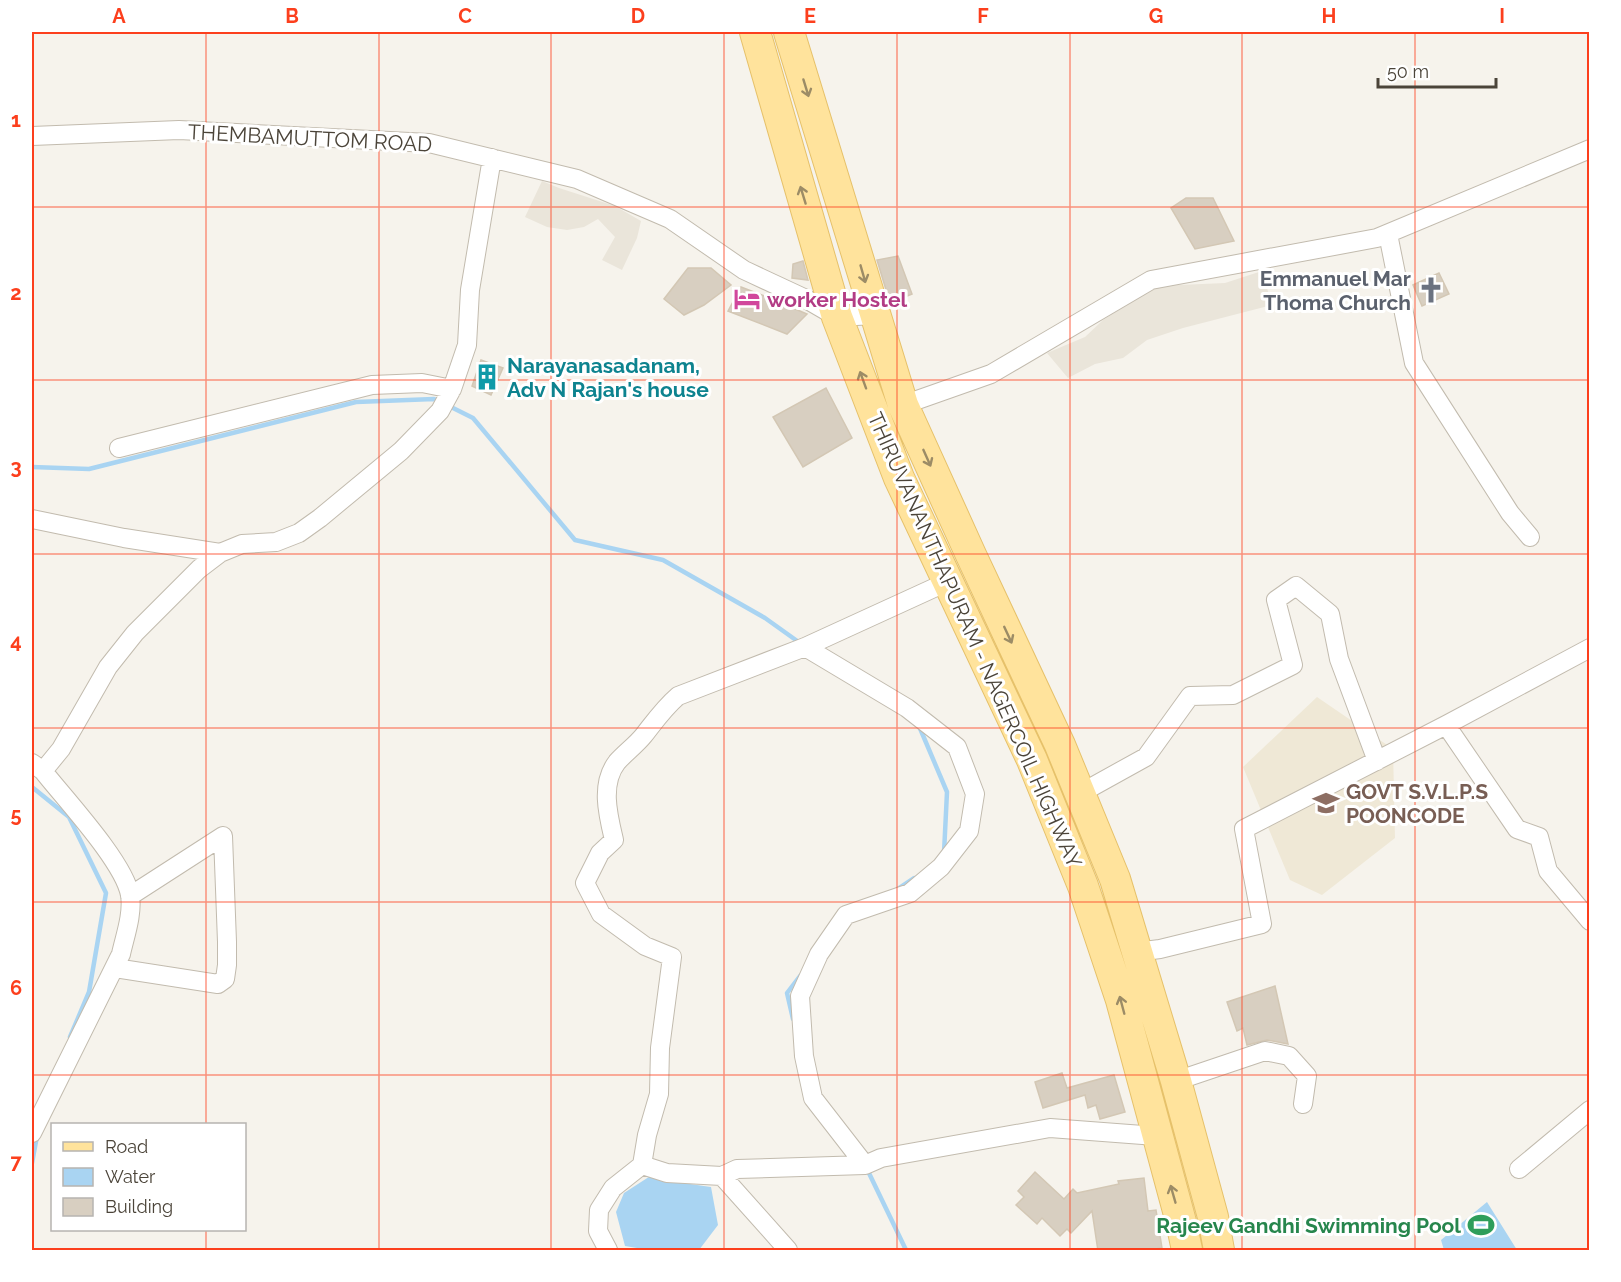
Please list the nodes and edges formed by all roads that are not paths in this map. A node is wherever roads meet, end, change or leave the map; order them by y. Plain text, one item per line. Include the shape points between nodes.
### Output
1 (754, 32) edge
2 (789, 32) edge
3 (32, 136) edge
4 (1590, 148) edge
5 (492, 158) junction
6 (1388, 234) junction
7 (875, 315) junction
8 (837, 317) junction
9 (452, 389) junction
10 (903, 405) junction
11 (119, 448) dead end
12 (32, 519) edge
13 (1530, 537) dead end
14 (219, 553) junction
15 (947, 582) junction
16 (805, 647) junction
17 (1590, 648) edge
18 (1446, 725) junction
19 (1377, 761) junction
20 (37, 767) edge
21 (1081, 793) junction
22 (130, 896) junction
23 (1590, 921) edge
24 (1136, 952) junction
25 (115, 968) junction
26 (1176, 1081) junction
27 (1303, 1104) dead end
28 (1590, 1110) edge
29 (32, 1133) edge
30 (1156, 1136) junction
31 (642, 1165) junction
32 (865, 1165) junction
33 (1519, 1169) dead end
34 (722, 1176) junction
35 (608, 1251) edge
36 (788, 1251) edge
37 (1186, 1251) edge
38 (1219, 1251) edge

8 -> 1 main road, THIRUVANANTHAPURAM - NAGERCOIL HIGHWAY
2 -> 7 main road, THIRUVANANTHAPURAM - NAGERCOIL HIGHWAY
3 - 5 street, THEMBAMUTTOM ROAD via 178,130 429,143
4 - 6 street
5 - 8 street, THEMBAMUTTOM ROAD via 577,179 670,219 744,270
5 - 9 street via 470,290 467,345
6 - 10 street via 1151,280 991,374
6 - 13 street via 1414,363 1510,513
7 - 8 street
7 - 10 main road, THIRUVANANTHAPURAM - NAGERCOIL HIGHWAY
15 -> 8 main road, THIRUVANANTHAPURAM - NAGERCOIL HIGHWAY via 899,478
9 - 11 street via 422,383 372,385
9 - 14 street via 440,411 401,451 299,533 276,542 243,544
10 -> 21 main road, THIRUVANANTHAPURAM - NAGERCOIL HIGHWAY
12 - 14 street
14 - 20 street via 135,633 108,668 61,749
15 - 16 street
30 -> 15 main road, THIRUVANANTHAPURAM - NAGERCOIL HIGHWAY via 1121,1000 1083,886 1032,760
16 - 31 street via 678,696 616,764 608,782 606,807 614,840 600,853 585,883 602,914 645,946 672,957 660,1048 659,1094
16 - 32 street via 907,708 957,747 975,794 969,831 941,867 910,892 846,915 819,954 800,996 804,1056 813,1098
17 - 18 street
18 - 19 street
18 - 23 street via 1517,829 1539,837 1548,872
19 - 21 street via 1339,659 1330,614 1296,586 1276,600 1293,665 1233,695 1190,696 1146,757
19 - 24 street via 1244,829 1262,924
20 - 22 street via 107,850
21 - 24 main road, THIRUVANANTHAPURAM - NAGERCOIL HIGHWAY via 1116,879
22 - 25 street via 128,926
22 - 25 street via 223,836 225,979 218,984
24 - 26 main road, THIRUVANANTHAPURAM - NAGERCOIL HIGHWAY
25 - 29 street
26 - 27 street via 1265,1051 1289,1056 1307,1076
26 - 38 main road, THIRUVANANTHAPURAM - NAGERCOIL HIGHWAY
28 - 33 street
30 - 32 street via 1050,1128 881,1158
37 -> 30 main road, THIRUVANANTHAPURAM - NAGERCOIL HIGHWAY
31 - 34 street via 667,1173
31 - 35 street via 613,1188 598,1209 598,1231
32 - 34 street via 737,1169
34 - 36 street

